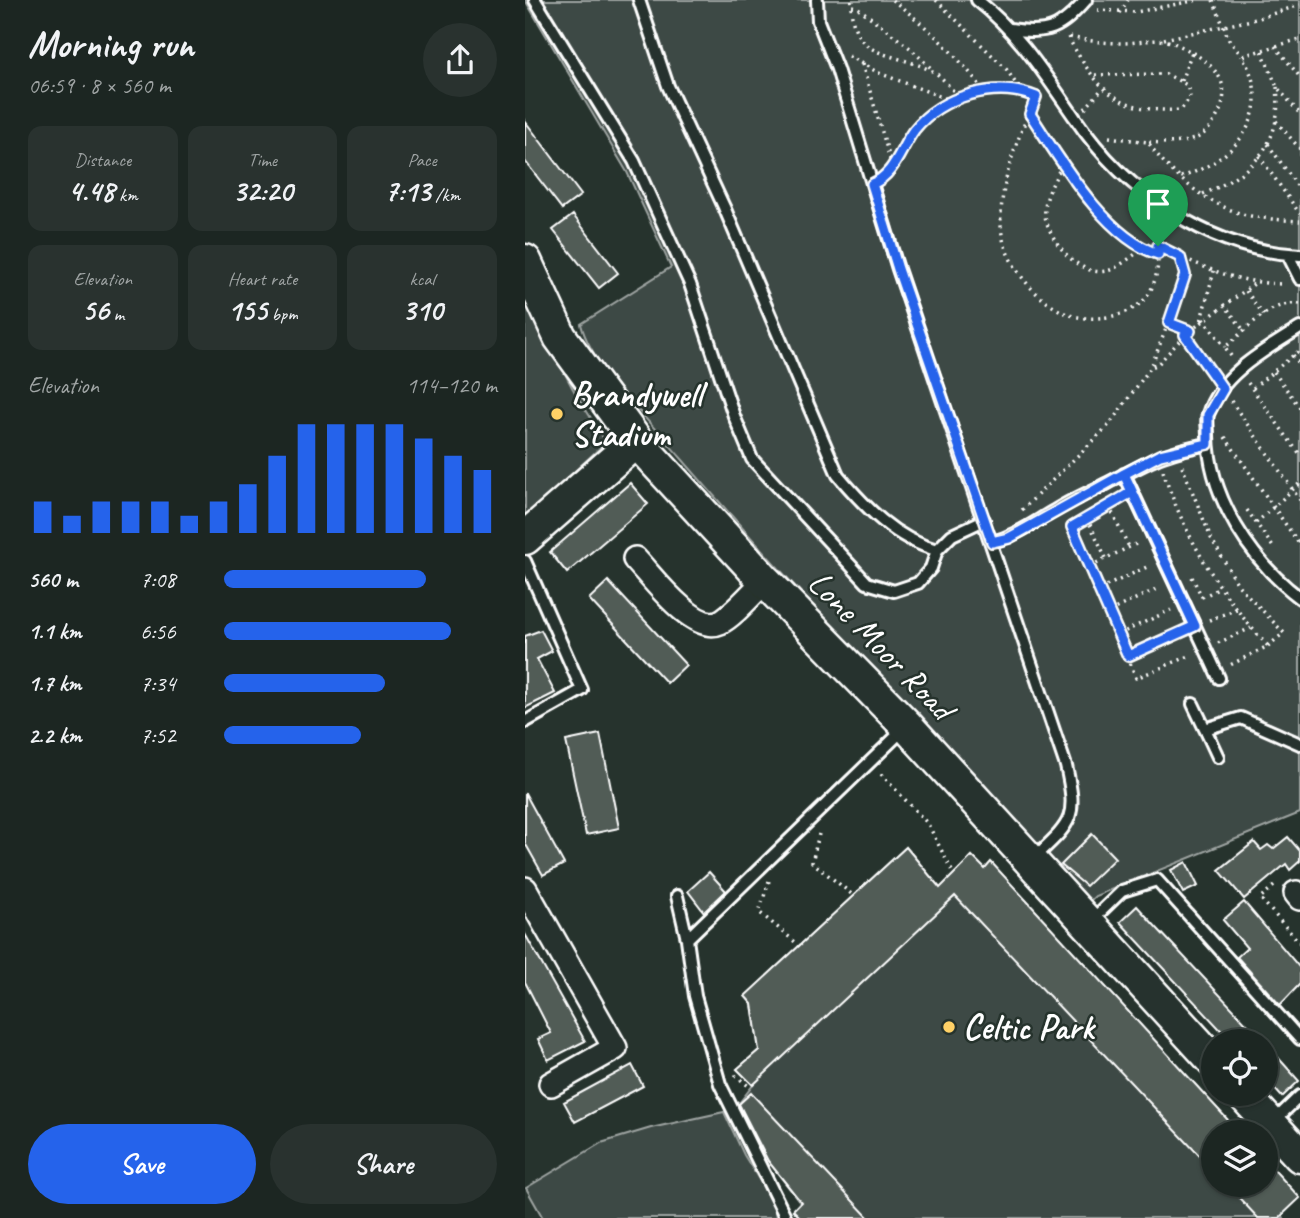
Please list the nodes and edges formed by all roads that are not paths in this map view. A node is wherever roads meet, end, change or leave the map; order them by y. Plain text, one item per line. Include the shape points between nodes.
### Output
1 (535, 0) edge
2 (639, 0) edge
3 (817, 0) edge
4 (977, 0) edge
5 (1084, 2) edge
6 (1010, 29) junction
7 (1288, 255) junction
8 (1300, 255) edge
9 (525, 261) edge
10 (1300, 279) edge
11 (1300, 328) edge
12 (636, 441) junction
13 (1208, 444) junction
14 (1124, 474) junction
15 (984, 520) junction
16 (525, 538) edge
17 (992, 542) junction
18 (937, 550) junction
19 (635, 559) dead end
20 (525, 561) edge
21 (765, 581) junction
22 (1300, 598) edge
23 (1218, 674) road end
24 (1193, 704) dead end
25 (525, 722) edge
26 (907, 726) junction
27 (1205, 729) junction
28 (1300, 744) edge
29 (1218, 757) dead end
30 (1029, 862) junction
31 (525, 889) edge
32 (677, 896) dead end
33 (1089, 924) junction
34 (687, 939) junction
35 (1300, 1039) edge
36 (1201, 1047) edge
37 (551, 1084) dead end
38 (1300, 1096) edge
39 (1254, 1106) edge
40 (1267, 1120) edge
41 (1275, 1120) edge
42 (1278, 1132) edge
43 (1300, 1156) edge
44 (786, 1218) edge

1 - 18 lane via 634,161 690,284 752,459 867,583 894,591 918,583 931,568
2 - 18 lane via 668,86 725,206 838,475 867,511 901,534
3 - 15 lane via 818,21
4 - 6 lane
5 - 6 lane via 1064,24 1046,32
6 - 7 lane via 1108,160 1157,204 1211,232
7 - 8 lane
7 - 10 lane
9 - 12 main road, Lone Moor Road via 560,337
11 - 13 lane via 1252,358 1223,389 1208,415
12 - 16 main road
12 - 21 main road, Lone Moor Road
13 - 14 lane via 1160,455
13 - 22 lane via 1217,485 1231,517 1254,552
14 - 17 lane via 1009,538
14 - 23 lane
15 - 17 lane
15 - 18 lane via 952,535
17 - 30 lane via 1073,796 1071,819
19 - 21 street via 692,619 708,625 720,622
20 - 25 lane via 582,690
21 - 26 main road, Lone Moor Road
24 - 27 lane
26 - 30 main road, Lone Moor Road
26 - 34 lane
27 - 28 lane via 1241,718
27 - 29 lane
30 - 33 main road, Lone Moor Road
31 - 37 street via 615,1048
32 - 34 lane
33 - 35 lane via 1122,891 1157,880
33 - 36 main road, Lone Moor Road
34 - 44 lane via 695,996 720,1084
38 - 41 lane
39 - 40 main road
42 - 43 main road

